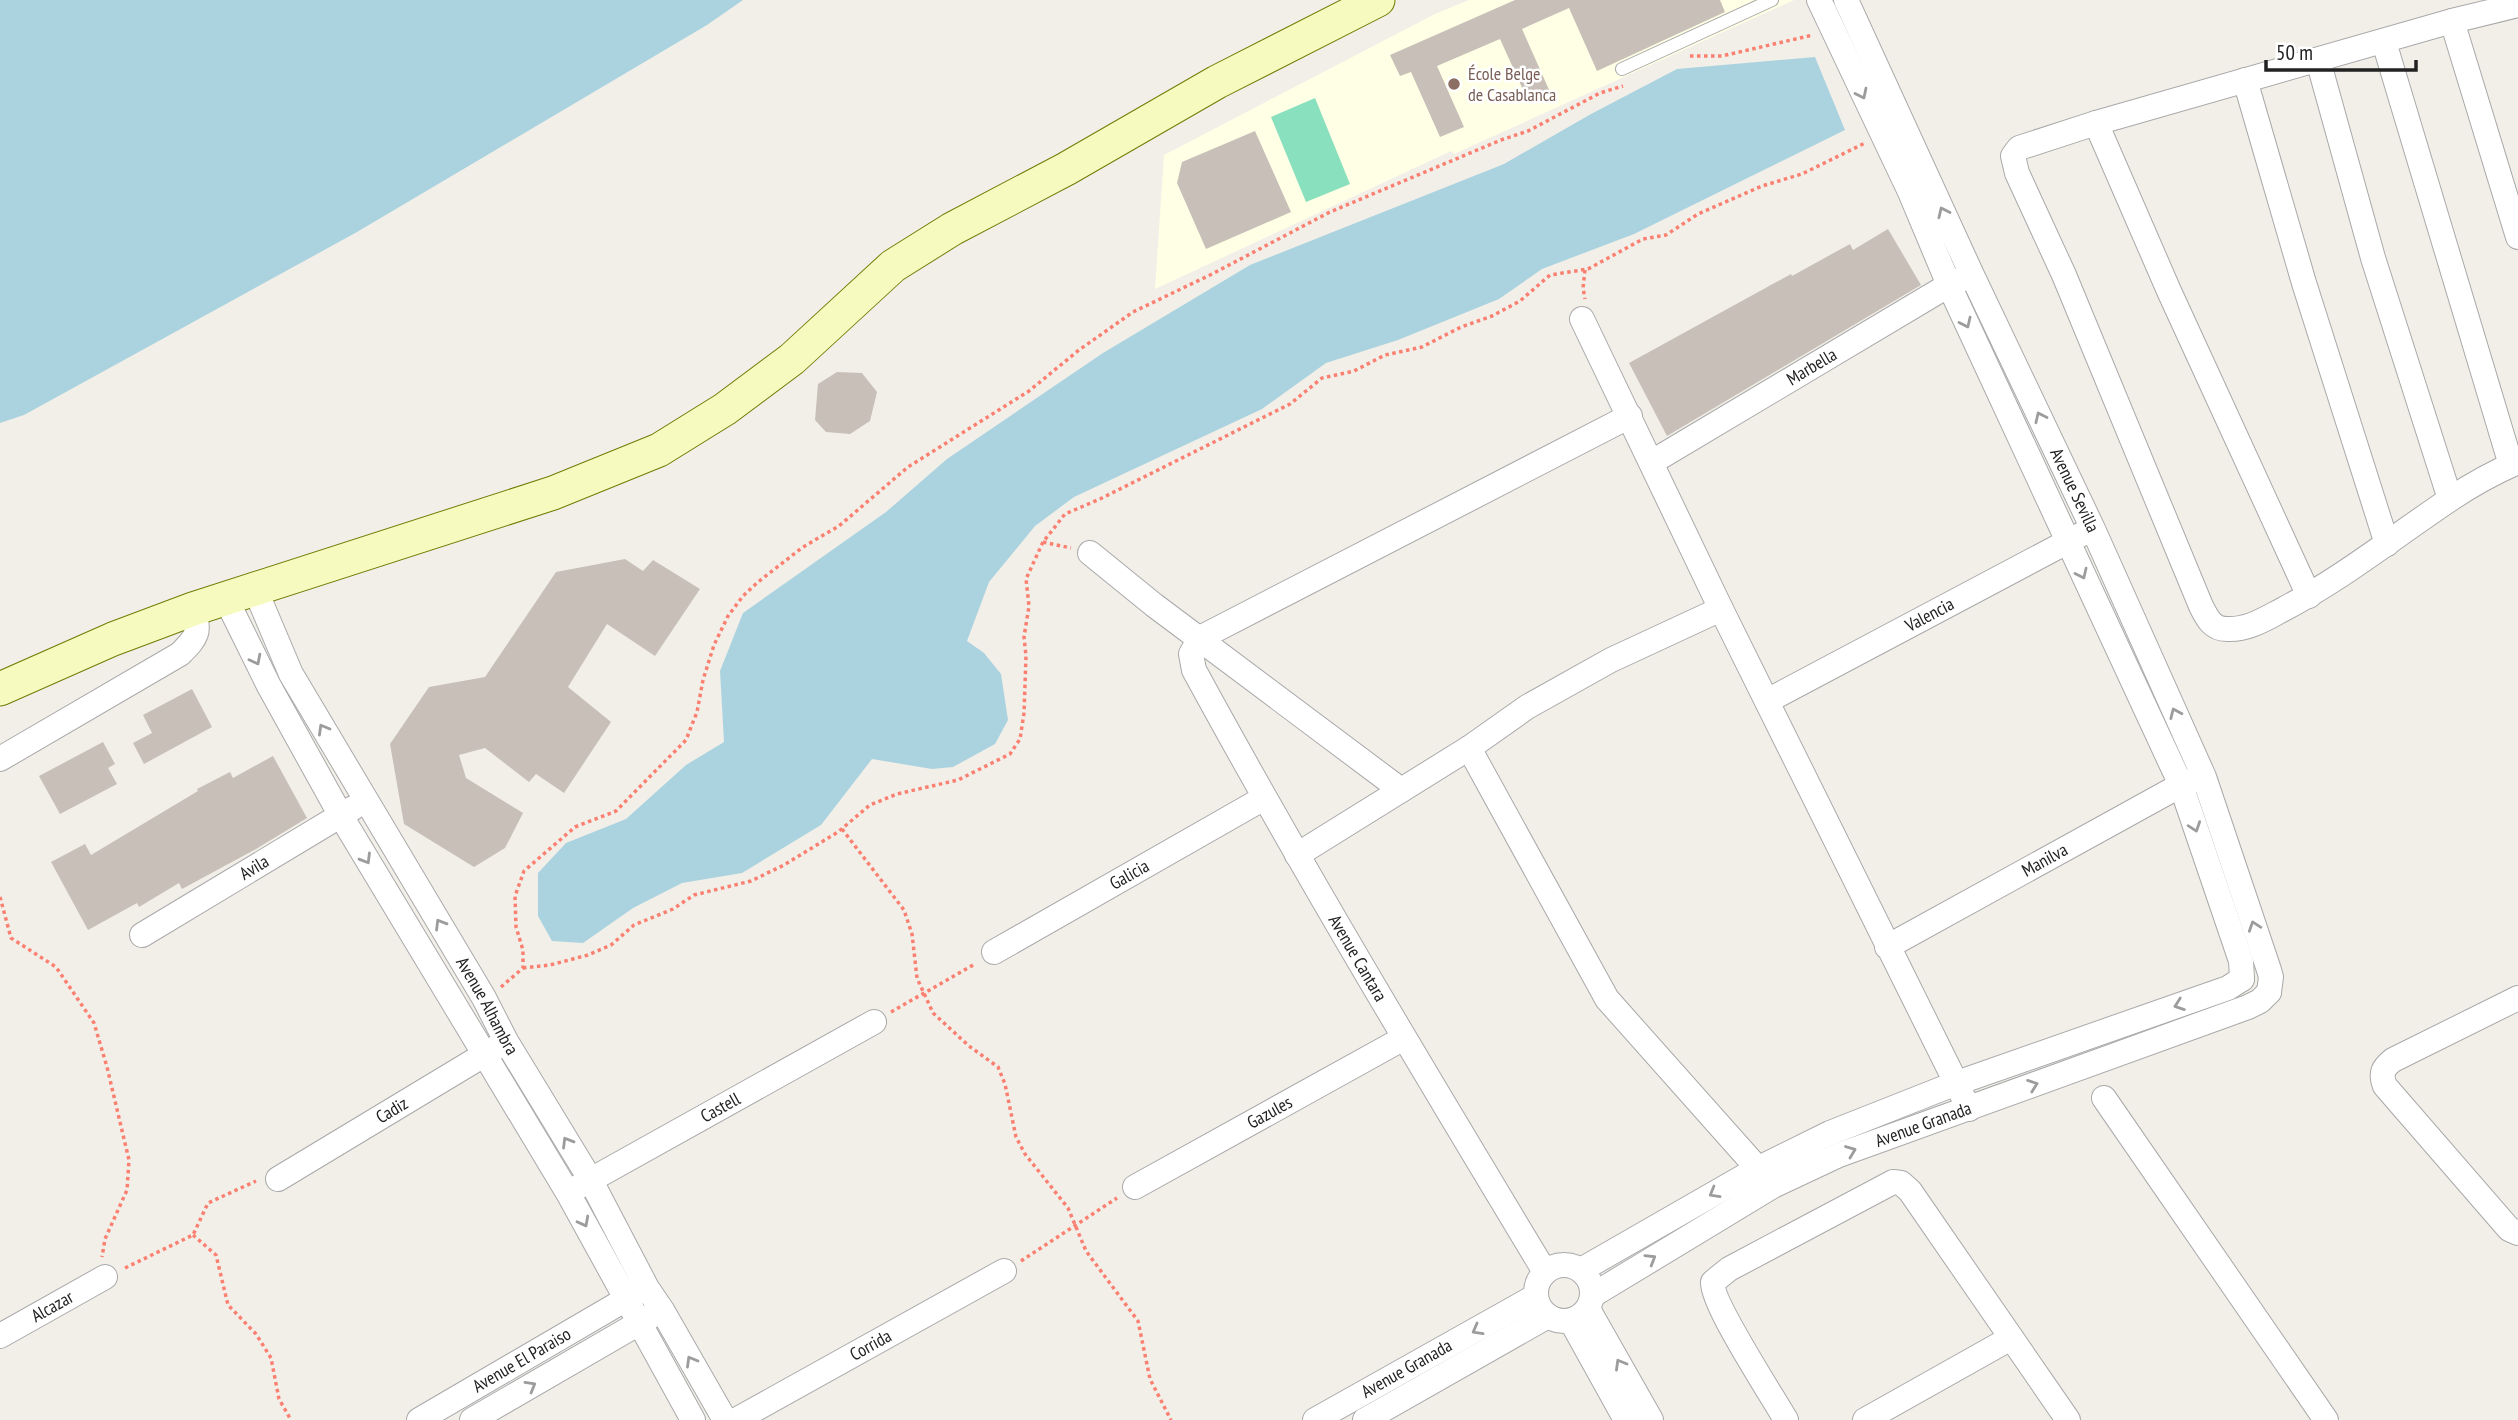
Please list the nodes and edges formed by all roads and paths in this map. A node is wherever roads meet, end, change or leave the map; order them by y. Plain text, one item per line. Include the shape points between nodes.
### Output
1 (1378, 0) edge
2 (1819, 0) edge
3 (1846, 0) edge
4 (1768, 1) edge
5 (2518, 5) edge
6 (2452, 21) junction
7 (1832, 33) junction
8 (2384, 42) junction
9 (1688, 57) dead end
10 (2318, 60) junction
11 (1622, 69) dead end
12 (2245, 80) junction
13 (1624, 86) dead end
14 (2096, 122) junction
15 (1881, 132) junction
16 (2518, 237) edge
17 (1584, 270) junction
18 (1972, 275) junction
19 (1949, 285) junction
20 (1582, 319) joint
21 (1630, 416) junction
22 (1652, 462) junction
23 (2515, 463) edge
24 (2451, 499) junction
25 (2093, 529) junction
26 (1042, 541) junction
27 (2066, 541) junction
28 (2387, 544) junction
29 (1090, 553) joint
30 (241, 594) junction
31 (2309, 596) junction
32 (193, 609) junction
33 (1721, 609) junction
34 (1200, 638) junction
35 (0, 689) edge
36 (1768, 701) junction
37 (1469, 748) junction
38 (0, 759) edge
39 (2192, 781) junction
40 (1401, 790) junction
41 (1264, 799) junction
42 (365, 800) junction
43 (341, 816) junction
44 (842, 828) junction
45 (1297, 855) junction
46 (0, 897) edge
47 (142, 935) dead end
48 (1887, 947) junction
49 (994, 952) joint
50 (523, 968) junction
51 (2242, 979) junction
52 (2269, 992) junction
53 (924, 995) junction
54 (484, 998) junction
55 (2518, 998) edge
56 (874, 1022) joint
57 (1404, 1038) junction
58 (506, 1041) junction
59 (484, 1055) junction
60 (1954, 1084) junction
61 (2104, 1098) dead end
62 (1969, 1109) junction
63 (1765, 1177) junction
64 (278, 1179) joint
65 (590, 1179) junction
66 (1135, 1187) joint
67 (568, 1193) junction
68 (1075, 1226) junction
69 (2518, 1233) edge
70 (193, 1235) junction
71 (1581, 1270) junction
72 (1004, 1271) joint
73 (1545, 1272) junction
74 (105, 1277) junction
75 (636, 1294) junction
76 (1567, 1307) junction
77 (662, 1310) junction
78 (639, 1323) junction
79 (0, 1336) edge
80 (2011, 1338) junction
81 (291, 1420) edge
82 (419, 1420) edge
83 (472, 1420) edge
84 (693, 1420) edge
85 (725, 1420) edge
86 (736, 1420) edge
87 (1171, 1420) edge
88 (1315, 1420) edge
89 (1365, 1420) edge
90 (1626, 1420) edge
91 (1651, 1420) edge
92 (1786, 1420) edge
93 (1865, 1420) edge
94 (2068, 1420) edge
95 (2326, 1420) edge

1 - 30 street via 1217,82 892,266 792,359 659,450 553,493
2 - 7 street, Avenue Sevilla
18 -> 3 street, Avenue Sevilla
4 - 11 lane
5 - 6 street
6 - 8 street
6 - 16 street
7 - 9 path via 1796,37 1723,56
7 -> 15 street, Avenue Sevilla
8 - 10 street
8 - 23 street
10 - 12 street
10 - 24 street via 2373,258
12 - 14 street
12 - 28 street
13 - 50 path via 1600,93 1528,131 1330,212 1133,312 1029,391 908,467 839,526 758,582 728,616 713,645 686,740 616,811 575,827 524,871 514,896
14 - 31 street
14 - 31 street via 2019,148 2013,160 2201,606 2208,621 2217,627 2238,629
15 - 17 path via 1802,174 1698,214 1666,235 1643,239
15 - 19 street, Avenue Sevilla
17 - 20 path
17 - 26 path via 1550,275 1520,301 1422,347 1385,355 1354,371 1322,379 1290,404 1066,514
18 - 19 street, Marbella
25 -> 18 street, Avenue Sevilla
19 - 22 street, Marbella
19 -> 27 street, Avenue Sevilla
20 - 21 street
21 - 22 street
21 - 34 street
22 - 33 street
23 - 24 street
24 - 28 street
25 - 27 street, Valencia
39 -> 25 street, Avenue Sevilla
26 - 29 path
26 - 44 path via 1026,579 1024,713 1020,739 1010,754 958,780 897,794 870,806
27 - 36 street, Valencia
27 -> 39 street, Avenue Sevilla
28 - 31 street
29 - 34 street
30 - 32 street
42 -> 30 street, Avenue Alhambra
30 -> 43 street, Avenue Alhambra via 269,686
32 - 35 street
32 - 38 street via 196,637 180,654
33 - 36 street
33 - 37 street via 1611,660 1539,700
34 - 40 street
34 - 41 street, Avenue Cantara via 1191,654 1194,670
36 - 48 street
37 - 40 street
37 - 63 street via 1607,999
39 - 48 street, Manilva
39 -> 51 street, Avenue Sevilla
52 -> 39 street, Avenue Sevilla via 2269,970
40 - 45 street
41 - 45 street, Avenue Cantara
41 - 49 street, Galicia
42 - 43 street, Avila
54 -> 42 street, Avenue Alhambra
43 - 47 street, Avila
43 -> 59 street, Avenue Alhambra
44 - 50 path via 751,881 694,895 634,925 611,945 588,956
44 - 53 path via 904,910
45 - 57 street, Avenue Cantara
46 - 74 path via 11,938 56,967 94,1023 107,1067 129,1160 127,1190 102,1253
48 - 60 street
49 - 53 path
50 - 54 path
51 - 52 street
51 -> 60 street, Avenue Granada via 2228,988
62 -> 52 street, Avenue Granada via 2248,1007
53 - 56 path
53 - 68 path via 933,1013 998,1067 1016,1137 1068,1208
54 - 58 street, Avenue Alhambra
55 - 69 street via 2393,1060 2381,1076 2509,1229
56 - 65 street, Castell
57 - 66 street, Gazules
57 - 73 street, Avenue Cantara
58 - 59 street, Cadiz
65 -> 58 street, Avenue Alhambra
59 - 64 street, Cadiz
59 - 67 street, Avenue Alhambra
60 - 62 street
60 - 63 street, Avenue Granada via 1830,1133
61 - 95 street
63 -> 62 street, Avenue Granada
63 -> 71 street, Avenue Granada
76 -> 63 street, Avenue Granada
64 - 70 path via 254,1181 208,1203
65 - 67 street, Castell
65 - 75 street, Avenue Alhambra
66 - 68 path
67 -> 75 street, Avenue Alhambra
68 - 72 path
68 - 87 path via 1086,1251 1138,1321 1150,1379
70 - 74 path
70 - 81 path via 216,1255 228,1305 271,1358 279,1399
71 - 73 street via 1563,1265
71 - 76 street via 1592,1285
72 - 86 street, Corrida
73 - 76 street via 1537,1285
74 - 79 street, Alcazar
75 - 77 street, Avenue Alhambra
75 - 78 street, Avenue Alhambra
75 - 82 street, Avenue El Paraiso
76 -> 88 street, Avenue Granada
76 - 89 street, Avenue Granada
76 - 90 street
91 -> 76 street
77 - 78 street, Avenue El Paraiso
85 -> 77 street, Avenue Alhambra
83 -> 78 street, Avenue El Paraiso
78 - 84 street, Avenue Alhambra
80 - 92 street via 1910,1191 1893,1182 1729,1269 1713,1282 1725,1315
80 - 93 street
80 - 94 street

